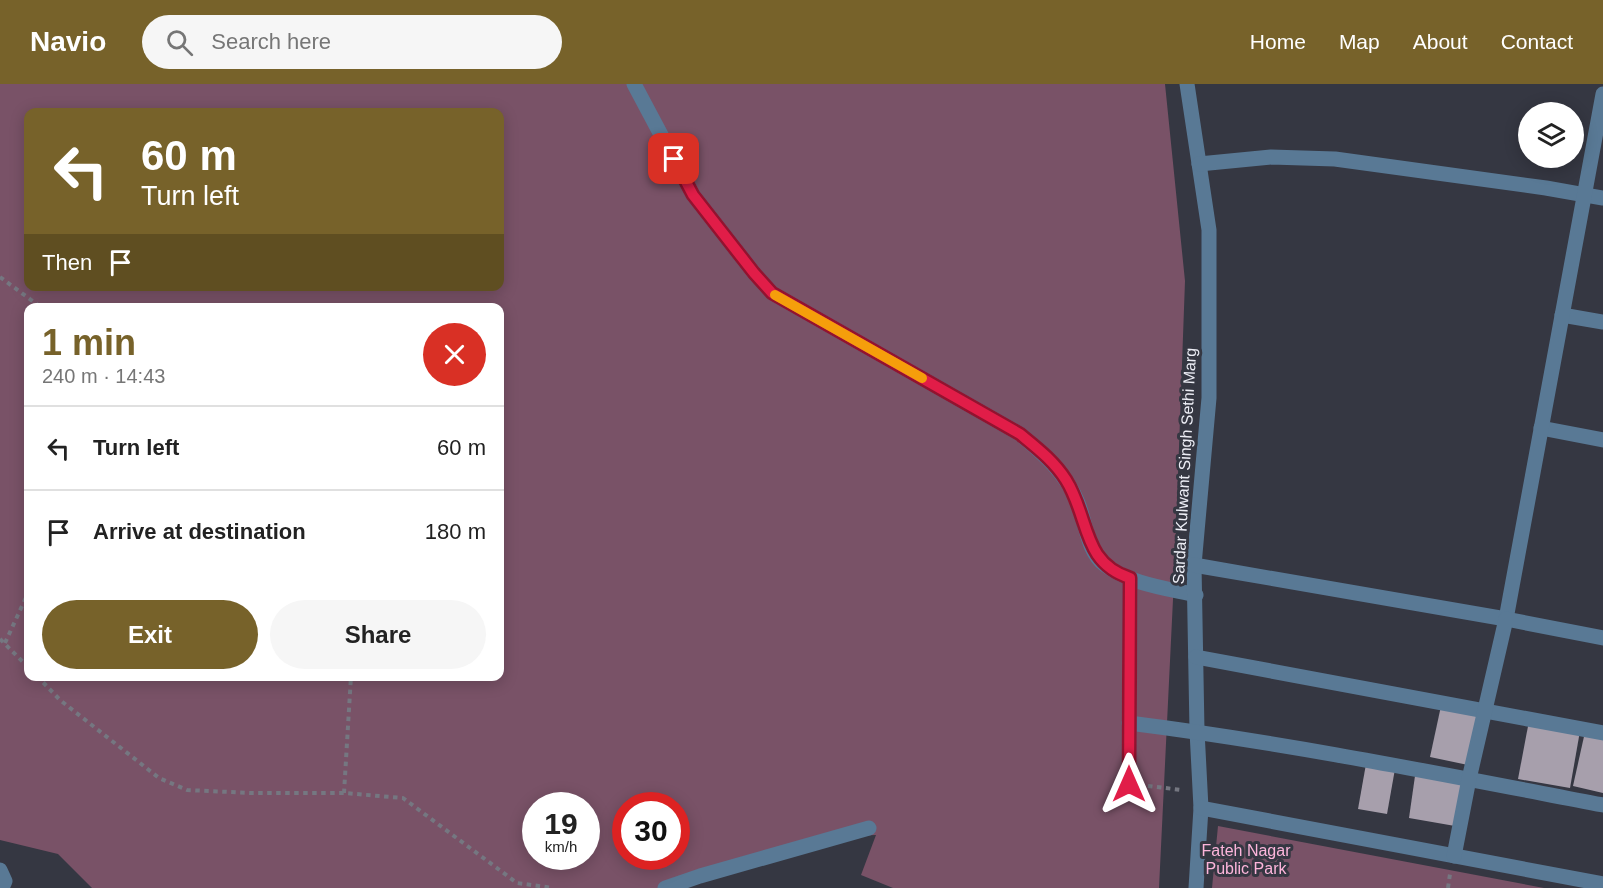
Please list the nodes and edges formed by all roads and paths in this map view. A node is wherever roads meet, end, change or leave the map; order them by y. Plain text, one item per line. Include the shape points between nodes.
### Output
1 (633, 84) edge
2 (1187, 84) edge
3 (1603, 94) edge
4 (1199, 164) junction
5 (1585, 195) junction
6 (1603, 198) edge
7 (0, 277) edge
8 (35, 303) edge
9 (1562, 315) junction
10 (1603, 322) edge
11 (1541, 428) junction
12 (1603, 440) edge
13 (1194, 565) junction
14 (1130, 578) junction
15 (1196, 595) junction
16 (24, 602) edge
17 (1506, 619) junction
18 (1603, 638) edge
19 (0, 639) edge
20 (5, 642) junction
21 (1196, 657) junction
22 (24, 663) edge
23 (42, 681) edge
24 (351, 681) edge
25 (1485, 711) junction
26 (1129, 723) junction
27 (1197, 731) junction
28 (1603, 733) edge
29 (1469, 779) junction
30 (1129, 784) joint
31 (344, 793) junction
32 (1201, 800) junction
33 (1603, 805) edge
34 (869, 828) dead end
35 (1454, 856) junction
36 (0, 870) edge
37 (1603, 884) edge
38 (2, 888) edge
39 (553, 888) edge
40 (665, 888) edge
41 (1196, 888) edge

1 - 14 street via 693,195 772,293 1020,434 1050,459 1066,480 1078,502 1093,549 1103,564
2 - 4 street, Sardar Kulwant Singh Sethi Marg
3 - 5 street
4 - 5 street via 1271,157 1335,159
4 - 13 street, Sardar Kulwant Singh Sethi Marg via 1209,230 1209,398
5 - 6 street
5 - 9 street
7 - 8 path
9 - 10 street
9 - 11 street
11 - 12 street
11 - 17 street
13 - 15 street, Sardar Kulwant Singh Sethi Marg
13 - 17 street
14 - 15 street
14 - 26 street
15 - 21 street, Sardar Kulwant Singh Sethi Marg
16 - 20 path
17 - 18 street
17 - 25 street
19 - 20 path
20 - 22 path
21 - 25 street
21 - 27 street, Sardar Kulwant Singh Sethi Marg
23 - 31 path via 60,700 159,778 187,790
24 - 31 path
25 - 28 street
25 - 29 street
26 - 27 street
26 - 30 street
27 - 29 street
27 - 32 street, Sardar Kulwant Singh Sethi Marg
29 - 33 street
29 - 35 street
30 - 32 path
31 - 39 path via 403,798 517,883
32 - 35 street
32 - 41 street, Sardar Kulwant Singh Sethi Marg
34 - 40 street
35 - 37 street
36 - 38 street via 5,881

